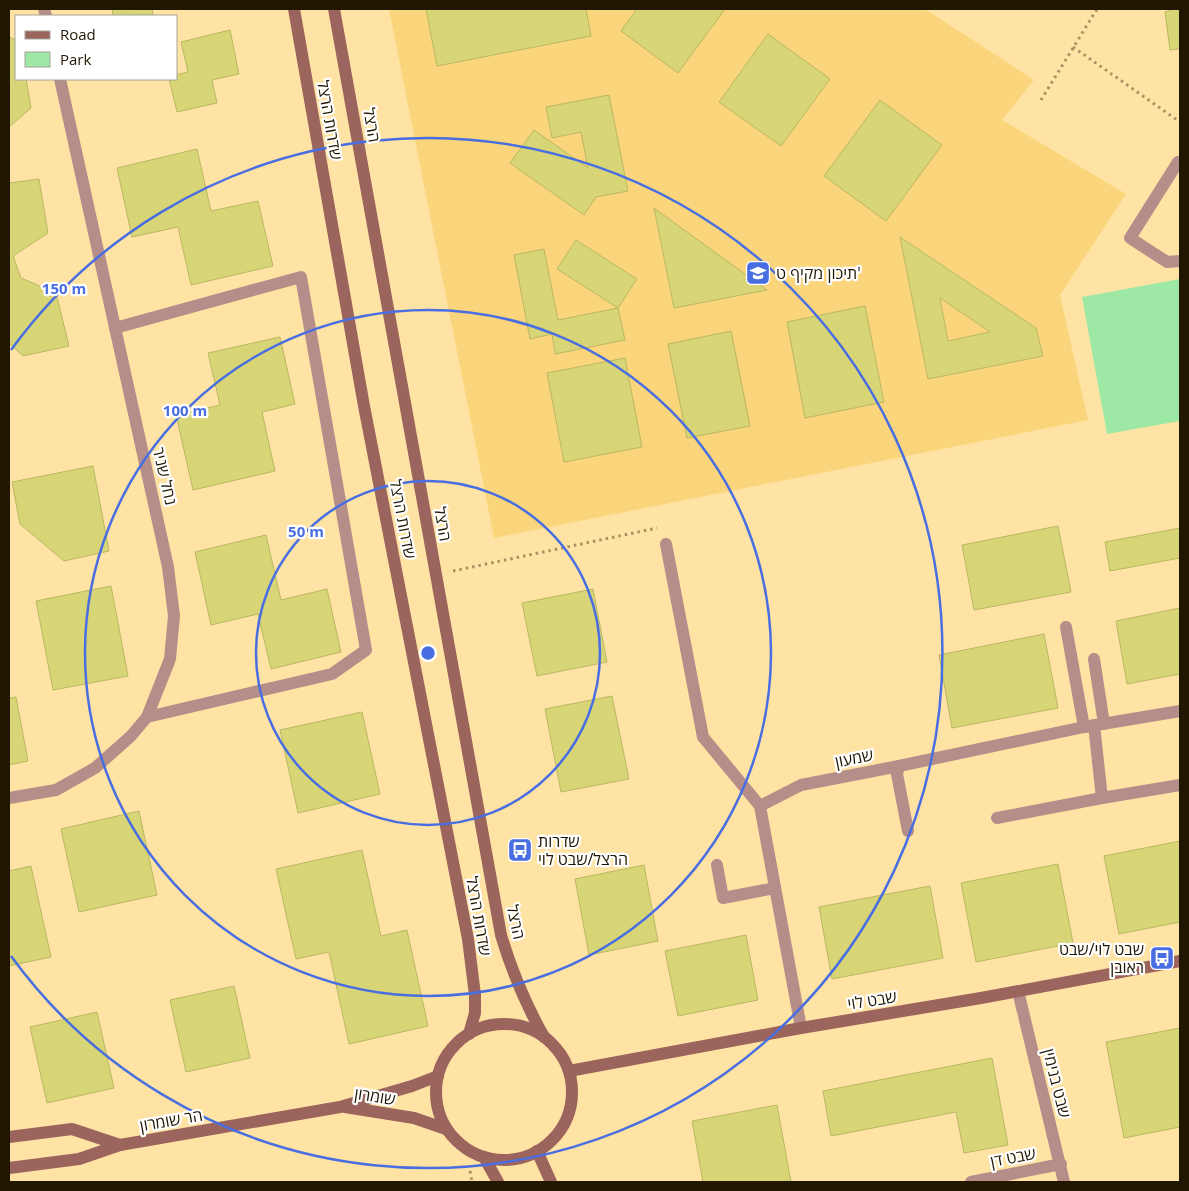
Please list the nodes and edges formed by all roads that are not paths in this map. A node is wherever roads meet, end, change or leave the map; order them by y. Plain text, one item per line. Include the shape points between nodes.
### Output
1 (294, 9) edge
2 (334, 9) edge
3 (60, 80) edge
4 (1180, 163) edge
5 (1180, 260) edge
6 (115, 328) junction
7 (666, 544) dead end
8 (1066, 627) dead end
9 (1094, 659) dead end
10 (1180, 712) edge
11 (147, 717) junction
12 (1094, 725) junction
13 (899, 766) junction
14 (1180, 785) edge
15 (9, 798) edge
16 (1102, 798) junction
17 (760, 806) junction
18 (997, 818) dead end
19 (908, 831) dead end
20 (718, 865) dead end
21 (775, 888) junction
22 (1180, 961) edge
23 (1018, 991) junction
24 (801, 1028) junction
25 (469, 1034) junction
26 (544, 1037) junction
27 (569, 1071) junction
28 (438, 1076) junction
29 (340, 1107) junction
30 (446, 1129) junction
31 (9, 1137) edge
32 (120, 1145) junction
33 (537, 1151) junction
34 (484, 1157) junction
35 (1061, 1164) junction
36 (9, 1168) edge
37 (498, 1182) edge
38 (551, 1182) edge
39 (971, 1182) edge
40 (1064, 1182) edge

1 - 25 main road, שדרות הרצל via 364,406 468,939 475,995 475,1013
2 - 26 main road, הרצל via 501,935 511,970
3 - 6 street, נחל שניר
4 - 5 street via 1130,238 1167,262
6 - 11 street, נחל שניר via 168,566 174,616 170,658
6 - 11 street via 301,277 366,650 332,674
7 - 17 street via 703,737
8 - 12 street
9 - 12 street
10 - 12 street, שמעון
11 - 15 street, נחל שניר via 131,736 94,768 56,790
12 - 13 street, שמעון
12 - 16 street
13 - 17 street, שמעון via 801,784
13 - 19 street
14 - 16 street
16 - 18 street
17 - 21 street
20 - 21 street via 723,898
21 - 24 street
22 - 23 main road, שבט לוי
23 - 24 main road, שבט לוי
23 - 35 street, שבט בנימין
24 - 27 main road, שבט לוי
25 - 26 main road via 487,1026 507,1024 527,1028
25 - 28 main road via 444,1059
26 - 27 main road via 559,1052
27 - 33 main road via 572,1089 570,1108 552,1140
28 - 29 main road, שומרון
28 - 30 main road via 436,1094
29 - 30 main road, שומרון via 414,1118
29 - 32 main road, הר שומרון
30 - 34 main road via 462,1146
31 - 32 main road via 72,1129
32 - 36 main road, הר שומרון via 79,1159
33 - 34 main road via 520,1158
33 - 38 main road
34 - 37 main road
35 - 39 street, שבט דן
35 - 40 street, שבט בנימין

